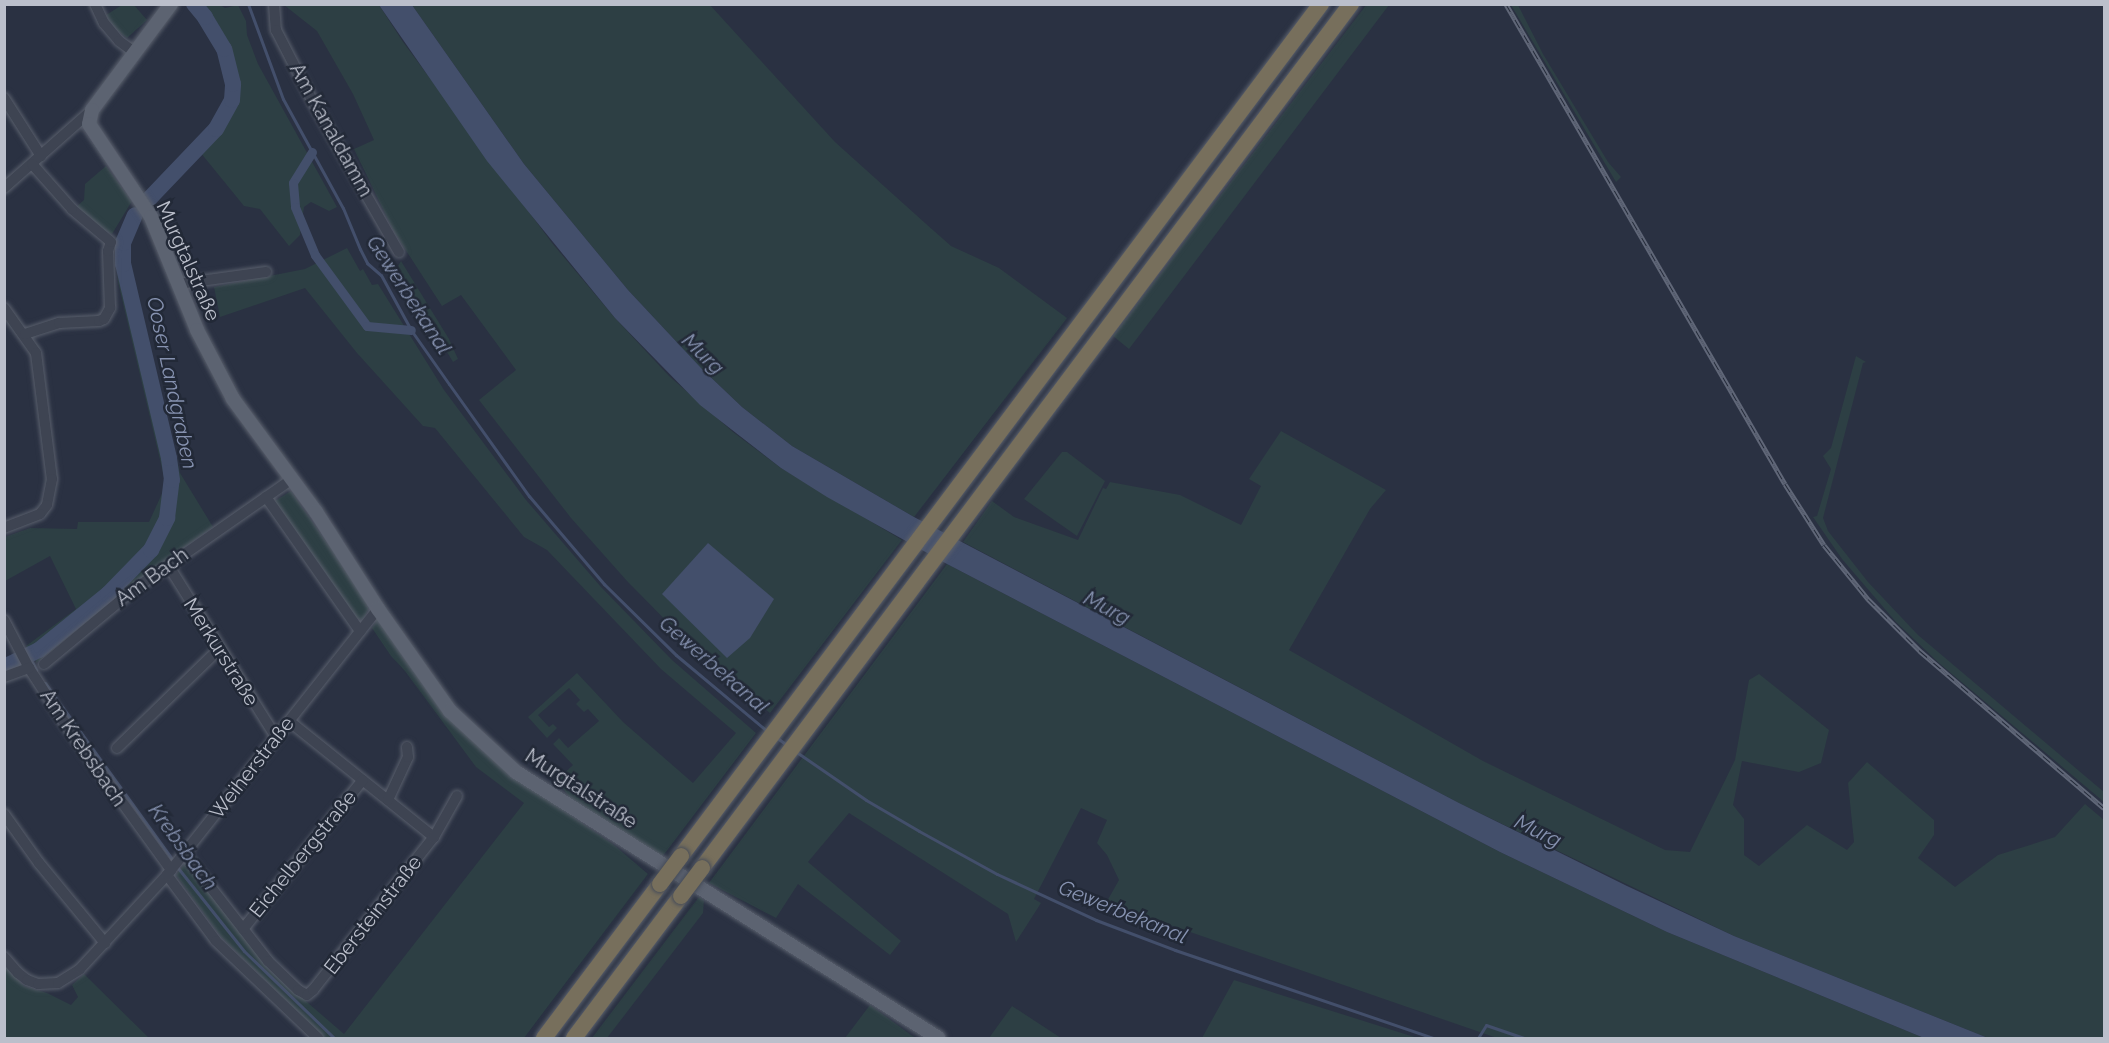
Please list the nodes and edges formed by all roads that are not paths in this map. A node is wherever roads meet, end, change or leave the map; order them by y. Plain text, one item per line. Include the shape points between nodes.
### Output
1 (95, 4) edge
2 (171, 4) edge
3 (181, 4) edge
4 (274, 4) edge
5 (1321, 4) edge
6 (1351, 4) edge
7 (161, 17) junction
8 (134, 52) junction
9 (4, 98) edge
10 (92, 110) junction
11 (41, 156) junction
12 (32, 164) junction
13 (4, 188) edge
14 (399, 252) dead end
15 (266, 272) dead end
16 (178, 284) junction
17 (4, 308) edge
18 (25, 334) junction
19 (292, 479) junction
20 (266, 497) junction
21 (4, 528) edge
22 (168, 565) junction
23 (378, 609) junction
24 (4, 620) edge
25 (360, 631) junction
26 (219, 650) junction
27 (25, 660) junction
28 (44, 664) dead end
29 (4, 678) edge
30 (289, 721) junction
31 (276, 737) junction
32 (407, 747) dead end
33 (117, 748) dead end
34 (363, 780) junction
35 (457, 796) dead end
36 (388, 800) junction
37 (4, 814) edge
38 (434, 837) junction
39 (174, 865) junction
40 (243, 929) junction
41 (105, 943) junction
42 (4, 957) edge
43 (310, 993) joint
44 (318, 1038) edge
45 (544, 1038) edge
46 (574, 1038) edge
47 (938, 1038) edge

1 - 8 street via 118,41
2 - 7 main road
3 - 7 main road
4 - 14 street, Am Kanaldamm via 276,30
5 - 45 highway, bridge
6 - 46 highway, bridge
7 - 8 main road
8 - 10 main road
9 - 11 street
10 - 11 street
10 - 16 main road, Murgtalstraße via 91,129 151,217
11 - 12 street
12 - 13 street
12 - 18 street via 72,209 111,242 110,308 99,321 59,323
15 - 16 street
16 - 19 main road, Murgtalstraße via 224,383
17 - 18 street
18 - 21 street via 37,358 52,480 47,505 40,514
19 - 20 street
19 - 23 main road, Murgtalstraße
20 - 22 street, Am Bach
20 - 25 street
22 - 26 street, Merkurstraße
22 - 28 street, Am Bach via 109,608
23 - 25 street, Weiherstraße
23 - 47 main road, Murgtalstraße via 450,711 516,772
24 - 27 street, Am Krebsbach
25 - 30 street, Weiherstraße
26 - 31 street, Merkurstraße
26 - 33 street
27 - 29 street
27 - 39 street, Am Krebsbach via 94,766
30 - 31 street, Weiherstraße
30 - 34 street
31 - 39 street, Weiherstraße
32 - 36 street via 408,757
34 - 36 street
34 - 40 street, Eichelbergstraße
35 - 38 street, Ebersteinstraße
36 - 38 street
37 - 41 street
38 - 43 street, Ebersteinstraße
39 - 40 street, Eichelbergstraße
39 - 41 street, Weiherstraße
39 - 44 street, Am Krebsbach via 216,941
40 - 43 street, Eichelbergstraße via 291,984 302,994
41 - 42 street, Weiherstraße via 80,969 49,985 27,981

